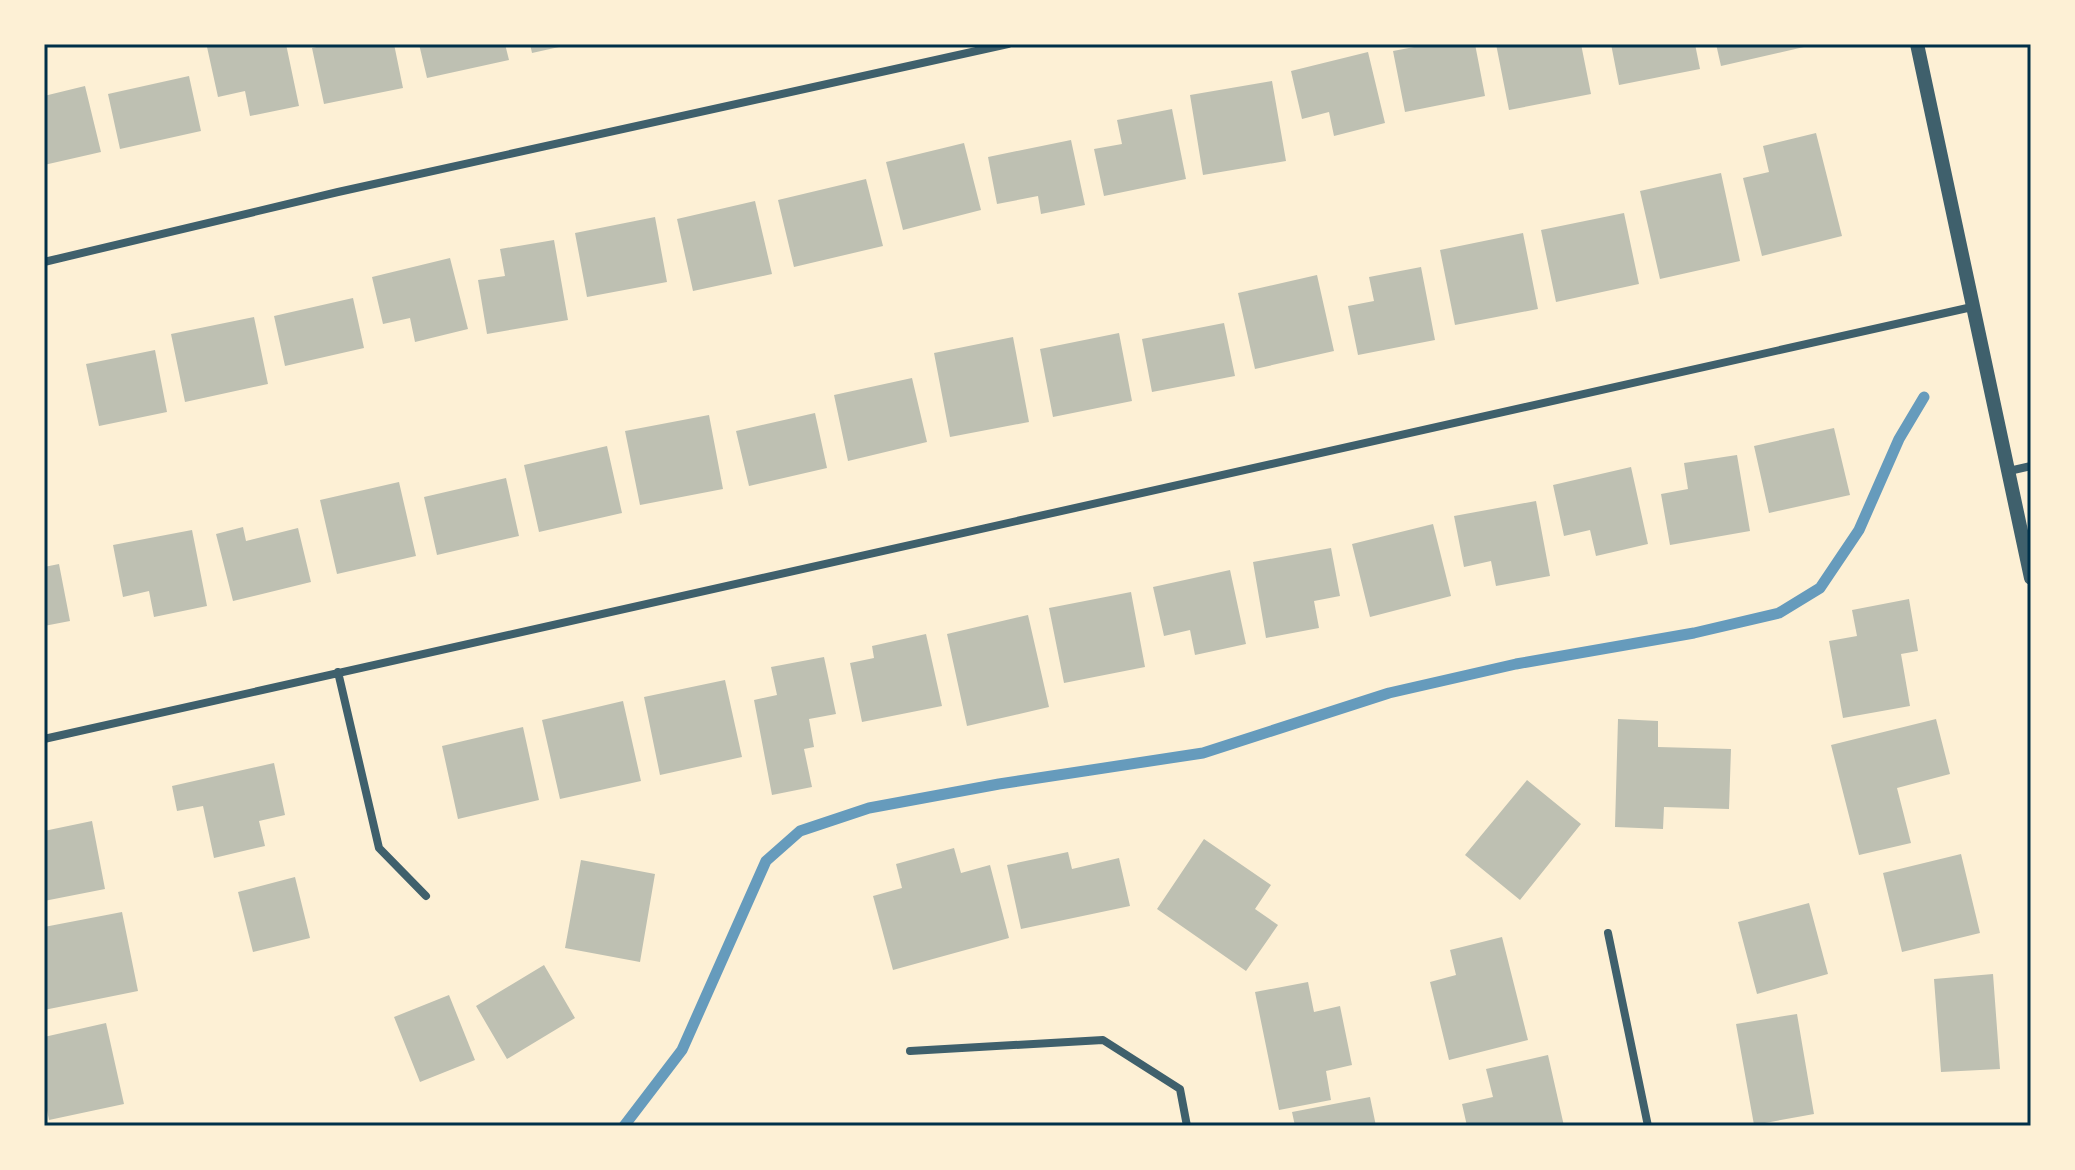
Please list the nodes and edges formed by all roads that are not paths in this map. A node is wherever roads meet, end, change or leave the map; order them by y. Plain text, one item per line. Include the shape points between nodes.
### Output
1 (1008, 44) edge
2 (1917, 44) edge
3 (44, 262) edge
4 (1972, 307) junction
5 (2031, 466) edge
6 (2009, 471) junction
7 (2031, 578) edge
8 (338, 672) junction
9 (44, 739) edge
10 (426, 896) dead end
11 (1608, 933) dead end
12 (910, 1051) dead end
13 (1187, 1126) edge
14 (1648, 1126) edge

1 - 3 street
2 - 4 street
4 - 6 street
4 - 8 street
5 - 6 street
6 - 7 street
8 - 9 street
8 - 10 street via 379,848
11 - 14 street
12 - 13 street via 1103,1040 1180,1089

